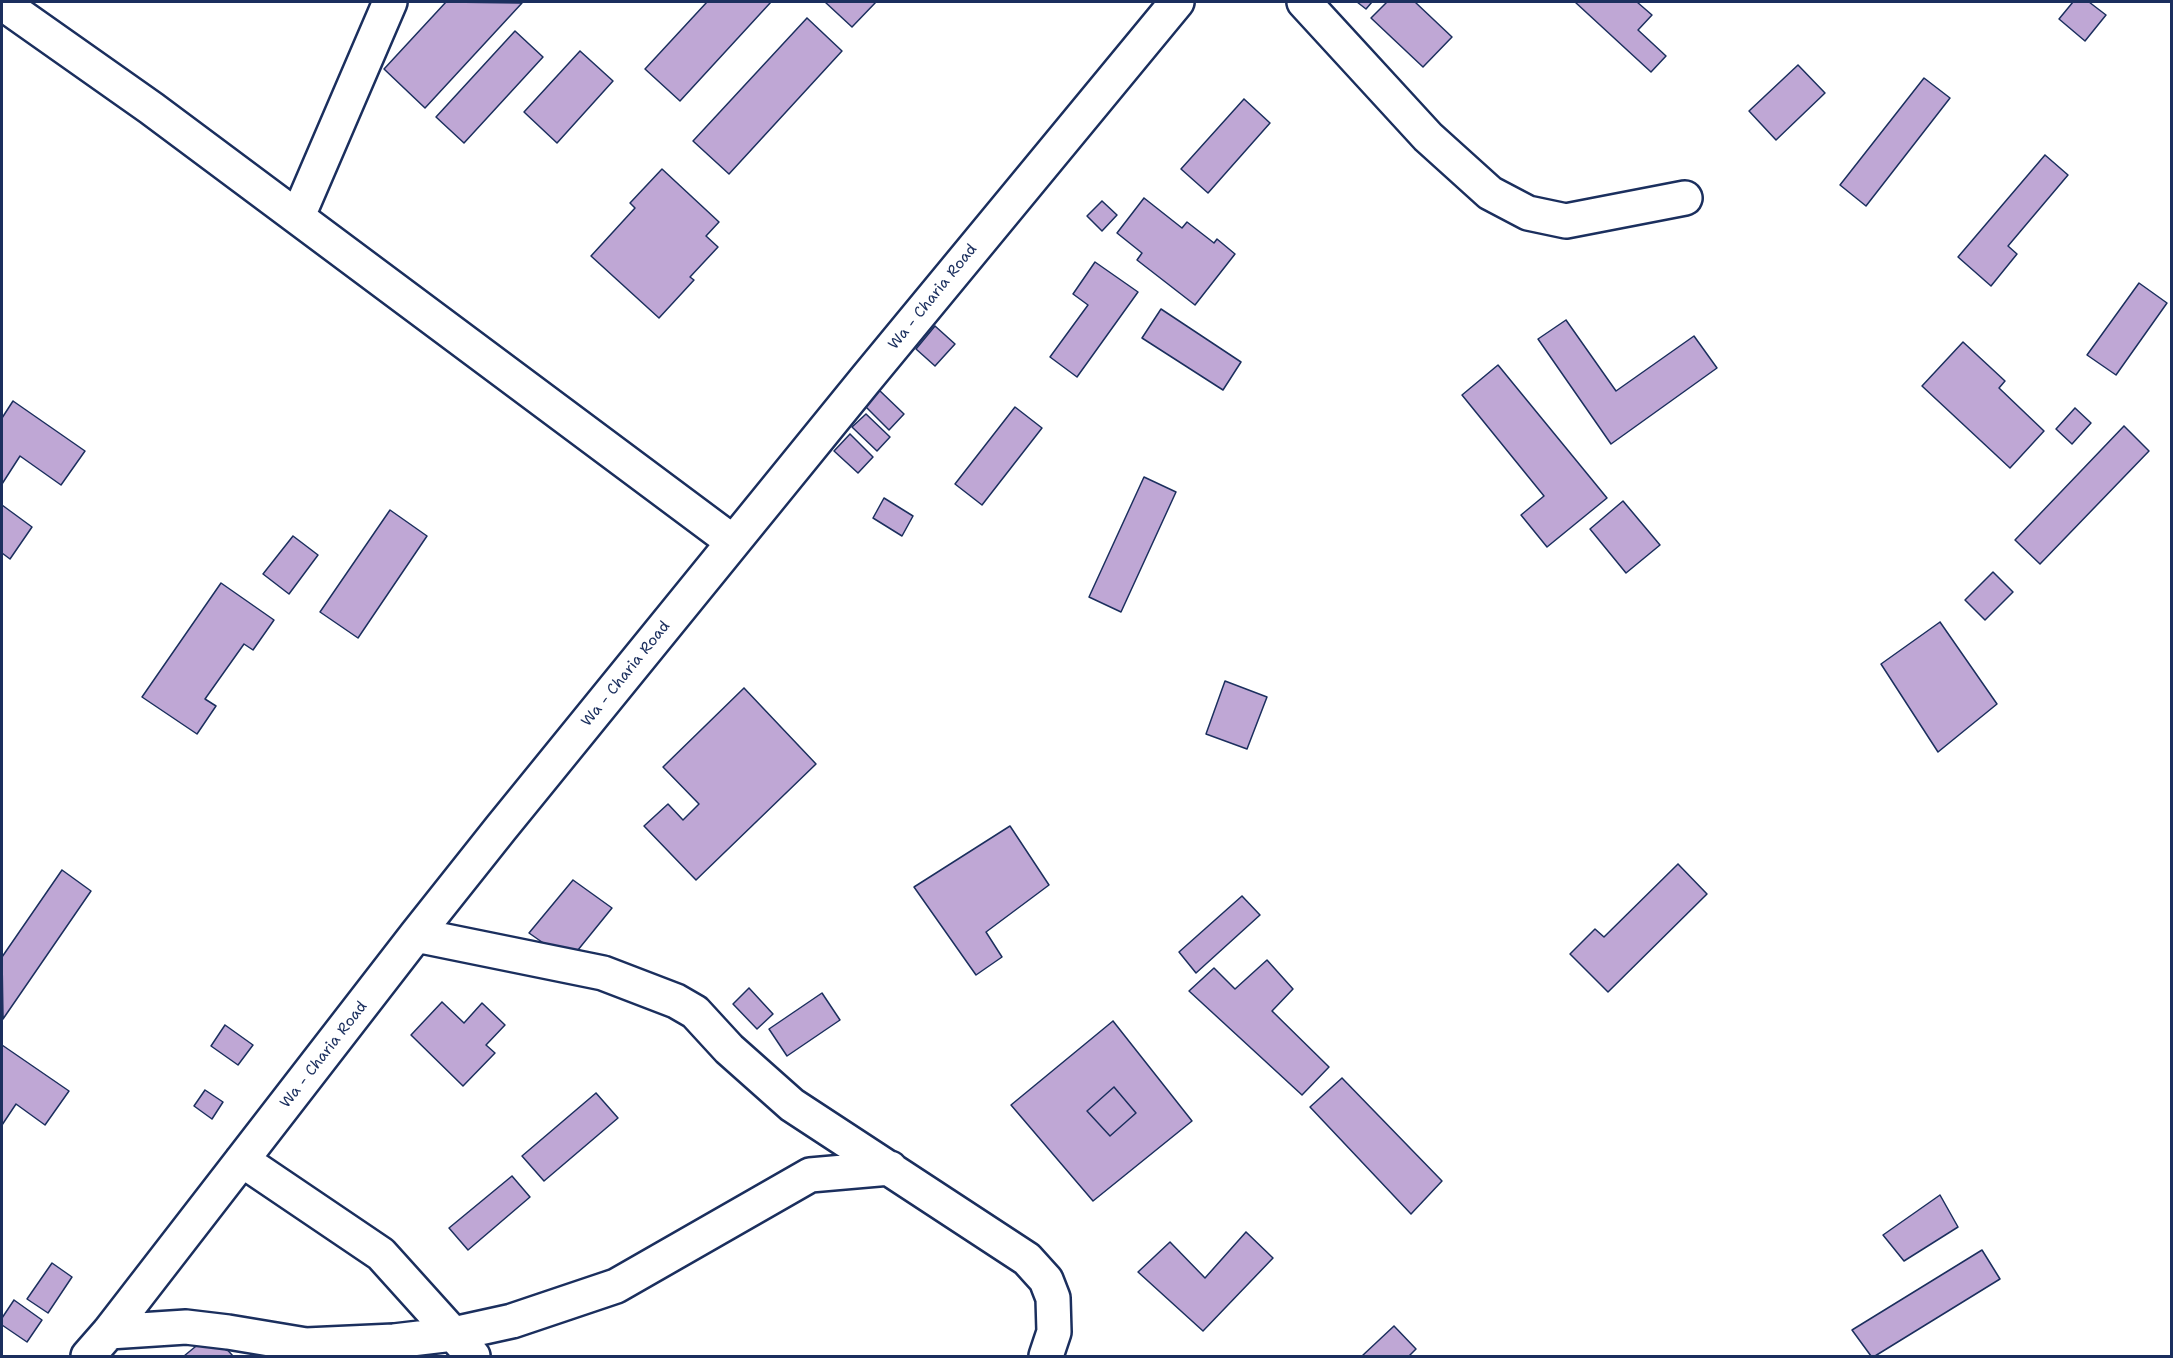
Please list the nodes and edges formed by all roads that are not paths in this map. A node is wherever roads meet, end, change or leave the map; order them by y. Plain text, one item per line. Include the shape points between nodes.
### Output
1 (390, 2) edge
2 (1177, 2) edge
3 (1304, 2) edge
4 (2, 3) edge
5 (1685, 198) dead end
6 (298, 216) junction
7 (733, 542) junction
8 (416, 934) junction
9 (243, 1160) junction
10 (890, 1168) junction
11 (109, 1332) junction
12 (463, 1345) edge
13 (88, 1356) edge
14 (1046, 1356) edge

1 - 6 street
2 - 7 street, Wa - Charia Road
3 - 5 street via 1428,137 1490,193 1528,213 1566,220
4 - 6 street
6 - 7 street
7 - 8 street, Wa - Charia Road
8 - 9 street, Wa - Charia Road
8 - 10 street via 603,973 676,1001 695,1012 729,1049 792,1105
9 - 11 street, Wa - Charia Road
9 - 12 street via 381,1254
10 - 12 street via 810,1175 616,1286 513,1321
10 - 14 street via 1027,1259 1046,1280 1053,1298 1054,1332
11 - 12 street via 186,1327 306,1345 394,1341
11 - 13 street, Wa - Charia Road

